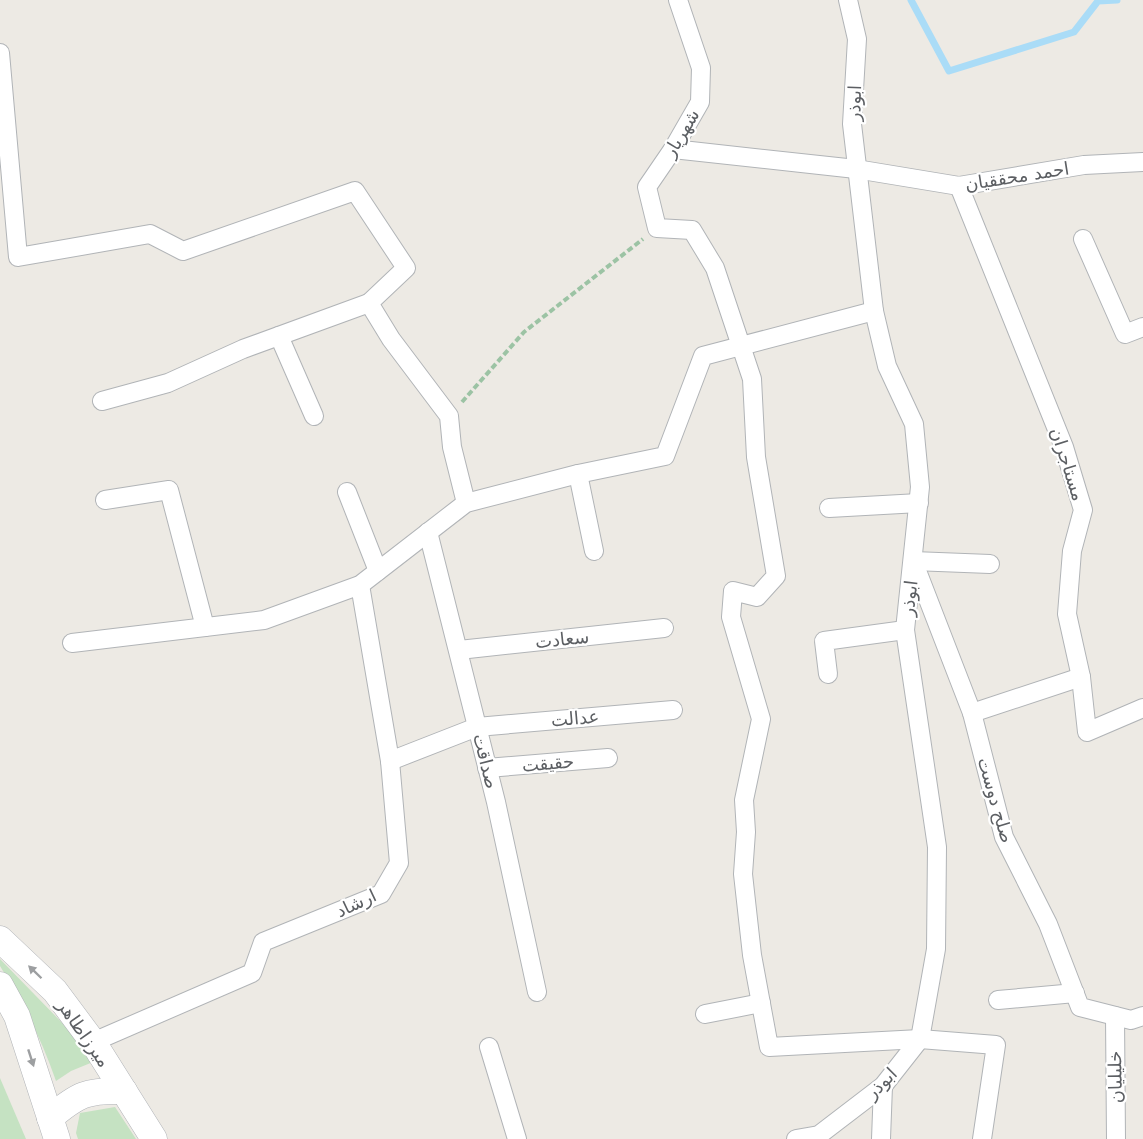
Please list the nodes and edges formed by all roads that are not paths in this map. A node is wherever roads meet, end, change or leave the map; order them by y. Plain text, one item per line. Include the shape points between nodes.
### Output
1 (678, 0) edge
2 (848, 0) edge
3 (0, 53) edge
4 (673, 149) junction
5 (1143, 162) edge
6 (856, 169) junction
7 (959, 186) junction
8 (1083, 239) dead end
9 (369, 303) junction
10 (874, 311) junction
11 (1143, 327) edge
12 (279, 336) junction
13 (741, 346) junction
14 (102, 401) dead end
15 (314, 416) dead end
16 (578, 474) junction
17 (347, 492) dead end
18 (105, 500) dead end
19 (466, 503) junction
20 (919, 503) junction
21 (830, 508) dead end
22 (428, 532) junction
23 (594, 551) dead end
24 (913, 561) junction
25 (987, 567) dead end
26 (378, 571) junction
27 (360, 585) junction
28 (205, 627) junction
29 (664, 628) dead end
30 (905, 630) junction
31 (72, 644) dead end
32 (459, 650) junction
33 (828, 674) dead end
34 (1081, 677) junction
35 (1143, 708) edge
36 (673, 710) dead end
37 (972, 713) junction
38 (477, 727) junction
39 (608, 758) dead end
40 (390, 761) junction
41 (487, 768) junction
42 (0, 939) edge
43 (0, 985) edge
44 (537, 992) dead end
45 (1075, 993) junction
46 (998, 1000) dead end
47 (761, 1003) junction
48 (705, 1014) dead end
49 (1114, 1016) junction
50 (1143, 1016) edge
51 (920, 1039) junction
52 (93, 1042) junction
53 (489, 1047) dead end
54 (883, 1086) junction
55 (124, 1091) junction
56 (54, 1128) edge
57 (154, 1139) edge
58 (517, 1139) edge
59 (796, 1139) edge
60 (881, 1139) edge
61 (982, 1139) edge
62 (1116, 1139) edge

1 - 4 street, شهریار via 701,68 700,102
2 - 6 street, ابوذر via 857,39 852,124
3 - 9 street via 18,258 150,234 183,251 355,191 406,268
4 - 6 street, احمد محققیان
4 - 13 street, شهریار via 647,187 657,228 692,230 715,268
5 - 7 street, احمد محققیان via 1084,165
6 - 7 street, احمد محققیان
6 - 10 street, ابوذر
7 - 34 street, مستاجران via 1064,447 1083,510 1072,552 1067,614
8 - 11 street via 1125,334
9 - 12 street
9 - 19 street via 391,339 450,416 452,447
10 - 13 street
10 - 20 street, ابوذر via 887,366 914,424
12 - 14 street via 168,383
12 - 15 street
13 - 16 street via 704,356 665,456
13 - 47 street via 752,379 756,457 776,576 757,597 733,591 731,617 761,719 744,800 743,874
16 - 19 street
16 - 23 street
17 - 26 street
18 - 28 street via 169,490
19 - 22 street
20 - 21 street
20 - 24 street, ابوذر
22 - 26 street
22 - 32 street, صداقت
24 - 25 street
24 - 30 street, ابوذر
24 - 37 street, صلح دوست
26 - 27 street
27 - 28 street via 264,620
27 - 40 street, ارشاد
28 - 31 street
29 - 32 street, سعادت
30 - 33 street via 824,641
30 - 51 street, ابوذر via 937,848 936,949
32 - 38 street, صداقت
34 - 35 street, مستاجران via 1087,732
34 - 37 street
36 - 38 street, عدالت
37 - 45 street, صلح دوست via 1004,837 1048,924
38 - 40 street, عدالت
38 - 41 street, صداقت
39 - 41 street, حقیقت
40 - 52 street, ارشاد via 399,863 381,894 263,942 252,973
41 - 44 street, صداقت
52 -> 42 main road, میرزاطاهر via 55,991
43 -> 56 main road via 17,1016
45 - 46 street
45 - 49 street, صلح دوست via 1080,1007
47 - 48 street
47 - 51 street via 769,1047
49 - 50 street, صلح دوست via 1131,1020
49 - 62 street, خلیلیان
51 - 54 street, ابوذر
51 - 61 street via 996,1045
52 - 55 main road, میرزاطاهر
53 - 58 street
54 - 59 street, ابوذر via 819,1135
54 - 60 street
55 - 56 main road via 84,1094 68,1103
55 - 57 main road, میرزاطاهر

